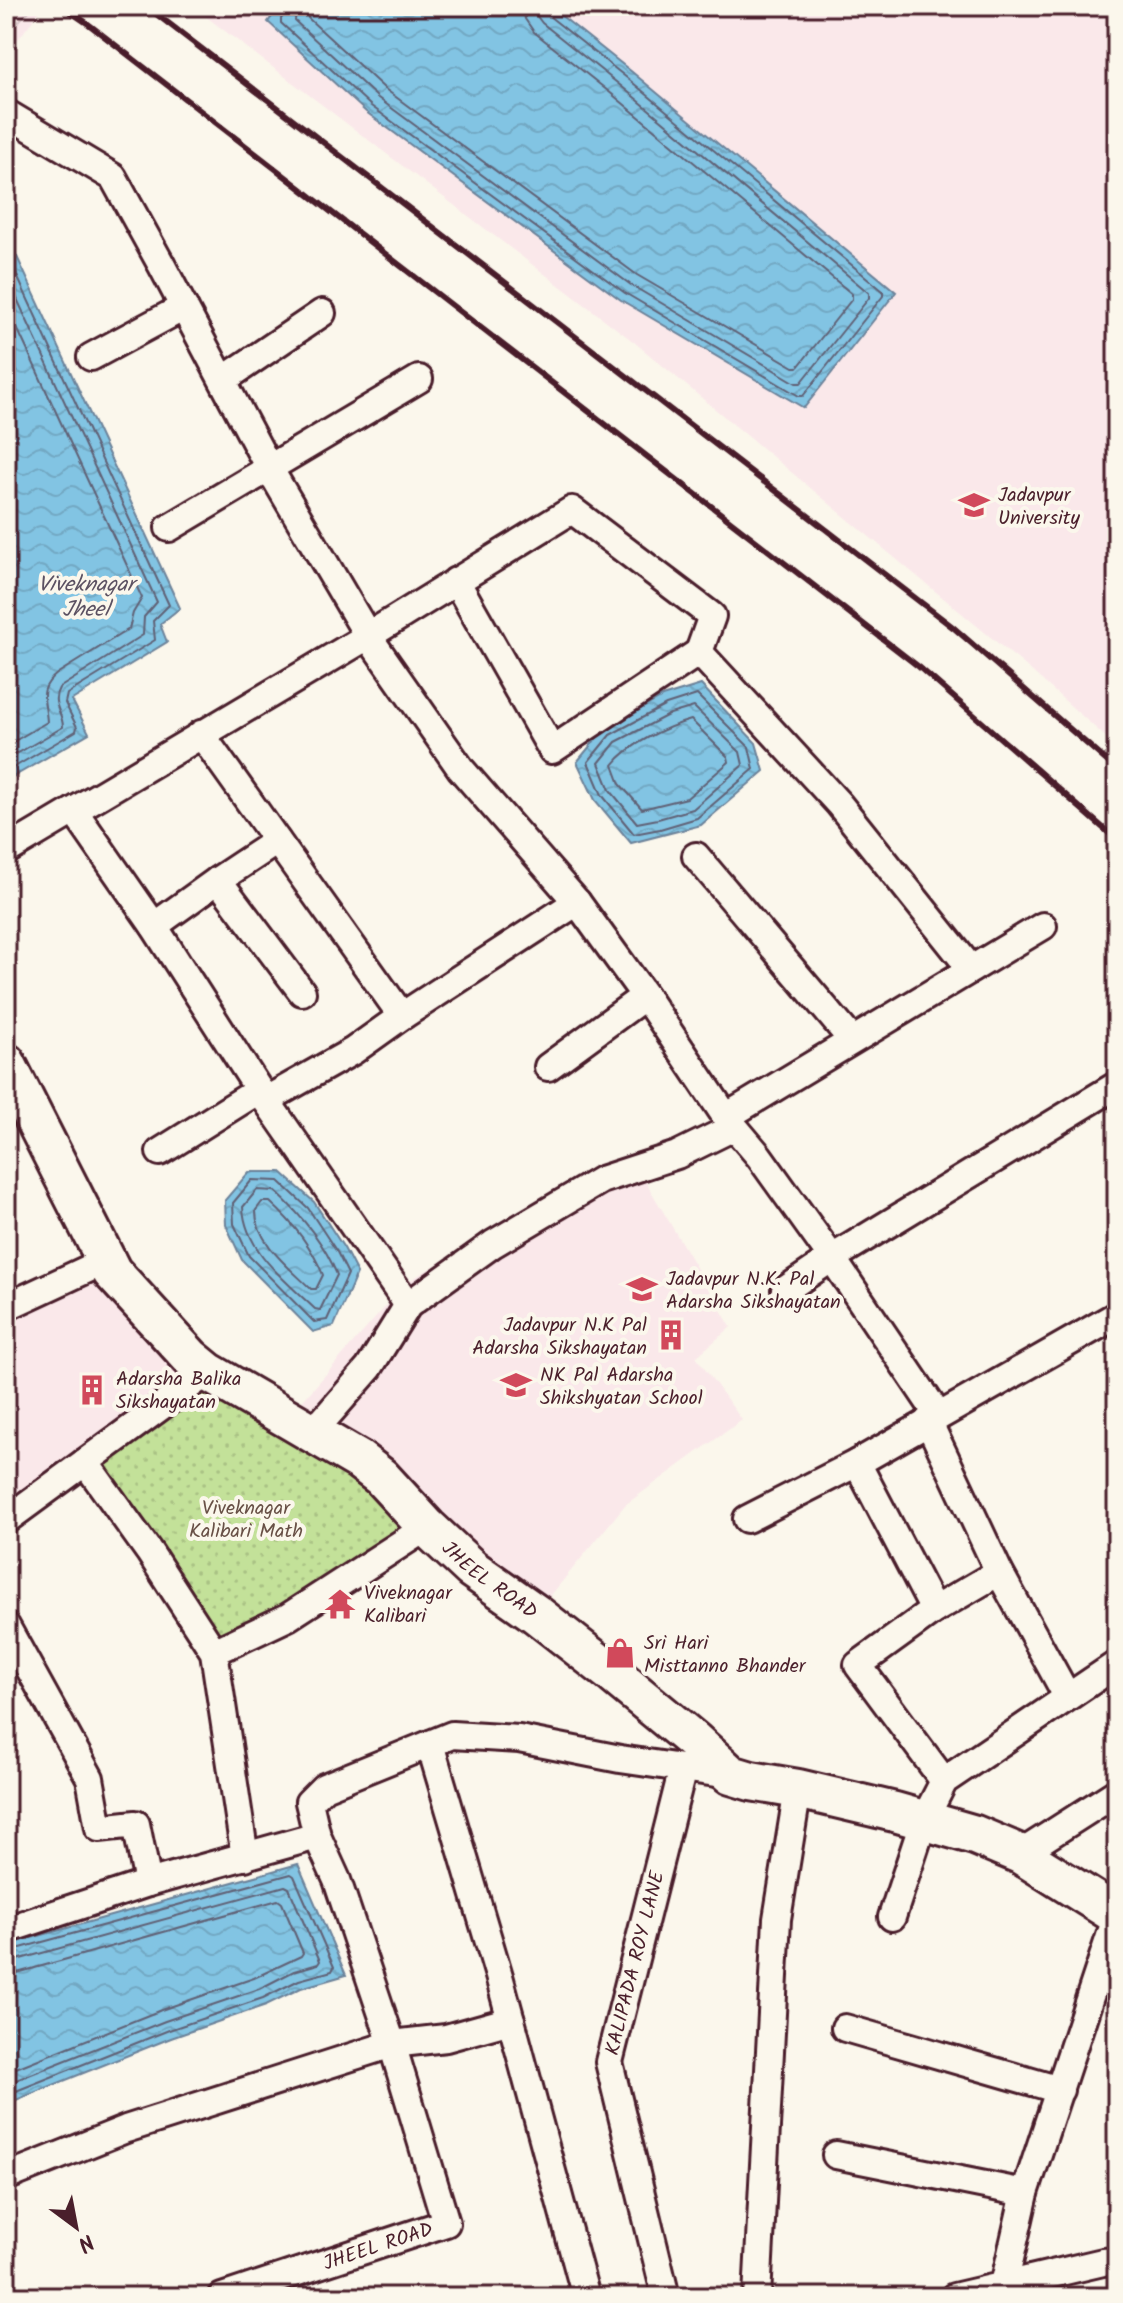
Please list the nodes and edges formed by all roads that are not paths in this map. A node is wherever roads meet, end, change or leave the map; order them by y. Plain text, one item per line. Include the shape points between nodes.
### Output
1 (6, 113) edge
2 (184, 307) junction
3 (322, 313) dead end
4 (91, 357) dead end
5 (419, 379) dead end
6 (223, 380) junction
7 (269, 468) junction
8 (169, 528) dead end
9 (456, 581) junction
10 (368, 636) junction
11 (699, 652) junction
12 (201, 734) junction
13 (74, 811) junction
14 (277, 841) junction
15 (6, 851) edge
16 (696, 856) dead end
17 (218, 880) junction
18 (577, 902) junction
19 (154, 926) junction
20 (1043, 926) dead end
21 (971, 969) junction
22 (302, 992) dead end
23 (645, 996) junction
24 (402, 1016) junction
25 (852, 1040) junction
26 (6, 1063) edge
27 (548, 1067) dead end
28 (1117, 1085) edge
29 (263, 1095) junction
30 (730, 1122) junction
31 (160, 1152) dead end
32 (832, 1258) junction
33 (105, 1261) junction
34 (785, 1290) dead end
35 (408, 1305) junction
36 (6, 1307) edge
37 (1117, 1315) edge
38 (208, 1372) junction
39 (933, 1418) junction
40 (312, 1433) junction
41 (85, 1462) junction
42 (857, 1463) junction
43 (747, 1519) dead end
44 (6, 1520) edge
45 (427, 1527) junction
46 (999, 1572) junction
47 (934, 1610) junction
48 (6, 1626) edge
49 (214, 1652) junction
50 (1117, 1664) edge
51 (1067, 1696) junction
52 (430, 1744) junction
53 (683, 1768) junction
54 (731, 1775) junction
55 (944, 1781) junction
56 (798, 1789) junction
57 (1117, 1792) edge
58 (924, 1820) junction
59 (317, 1836) junction
60 (1020, 1854) junction
61 (245, 1857) junction
62 (148, 1883) junction
63 (1117, 1915) edge
64 (892, 1917) dead end
65 (6, 1930) edge
66 (511, 2020) junction
67 (845, 2028) dead end
68 (392, 2044) junction
69 (1060, 2090) junction
70 (836, 2155) dead end
71 (6, 2177) edge
72 (1025, 2193) junction
73 (1117, 2261) edge
74 (1004, 2285) junction
75 (222, 2297) edge
76 (586, 2297) edge
77 (666, 2297) edge
78 (757, 2297) edge
79 (954, 2297) edge

1 - 2 street via 113,177
2 - 4 street
2 - 6 street
3 - 6 street
5 - 7 street
6 - 7 street
7 - 8 street
7 - 10 street
9 - 10 street
9 - 11 street via 572,510 712,616
9 - 11 street via 552,750
10 - 12 street
10 - 18 street via 461,769
11 - 21 street via 839,804
12 - 13 street
12 - 14 street
13 - 15 street
13 - 19 street
14 - 17 street
14 - 24 street
16 - 25 street
17 - 19 street
17 - 22 street
18 - 23 street
18 - 24 street
19 - 29 street
20 - 21 street
21 - 25 street
23 - 27 street
23 - 30 street
24 - 29 street via 353,1051
25 - 30 street
26 - 33 street, JHEEL ROAD
28 - 32 street
29 - 31 street
29 - 35 street
30 - 32 street
30 - 35 street via 677,1155 601,1180 493,1244
32 - 34 street
32 - 39 street
33 - 36 street
33 - 38 street, JHEEL ROAD
35 - 40 street via 369,1368
37 - 39 street
38 - 40 street, JHEEL ROAD
38 - 41 street
39 - 42 street
39 - 46 street
40 - 45 street, JHEEL ROAD via 381,1477
41 - 44 street
41 - 49 street
42 - 43 street
42 - 47 street
45 - 49 street via 288,1617
45 - 54 street, JHEEL ROAD via 472,1569 614,1675
46 - 47 street
46 - 51 street
47 - 55 street via 858,1665
48 - 62 street via 90,1778 99,1828 136,1824
49 - 61 street
50 - 51 street
51 - 55 street
52 - 53 street via 452,1735 519,1739
52 - 59 street via 324,1787 309,1802
52 - 66 street
53 - 54 street
53 - 77 street, KALIPADA ROY LANE via 609,2062
54 - 56 street, JHEEL ROAD
55 - 58 street
56 - 58 street, JHEEL ROAD
56 - 78 street via 777,1919
57 - 60 street
58 - 60 street, JHEEL ROAD
58 - 64 street
59 - 61 street
59 - 68 street
60 - 63 street, JHEEL ROAD
61 - 62 street
62 - 65 street
63 - 69 street
66 - 68 street via 446,2038
66 - 76 street
67 - 69 street
68 - 71 street via 126,2129
68 - 75 street, JHEEL ROAD via 446,2223
69 - 72 street
70 - 72 street
72 - 74 street
73 - 74 street
74 - 79 street

